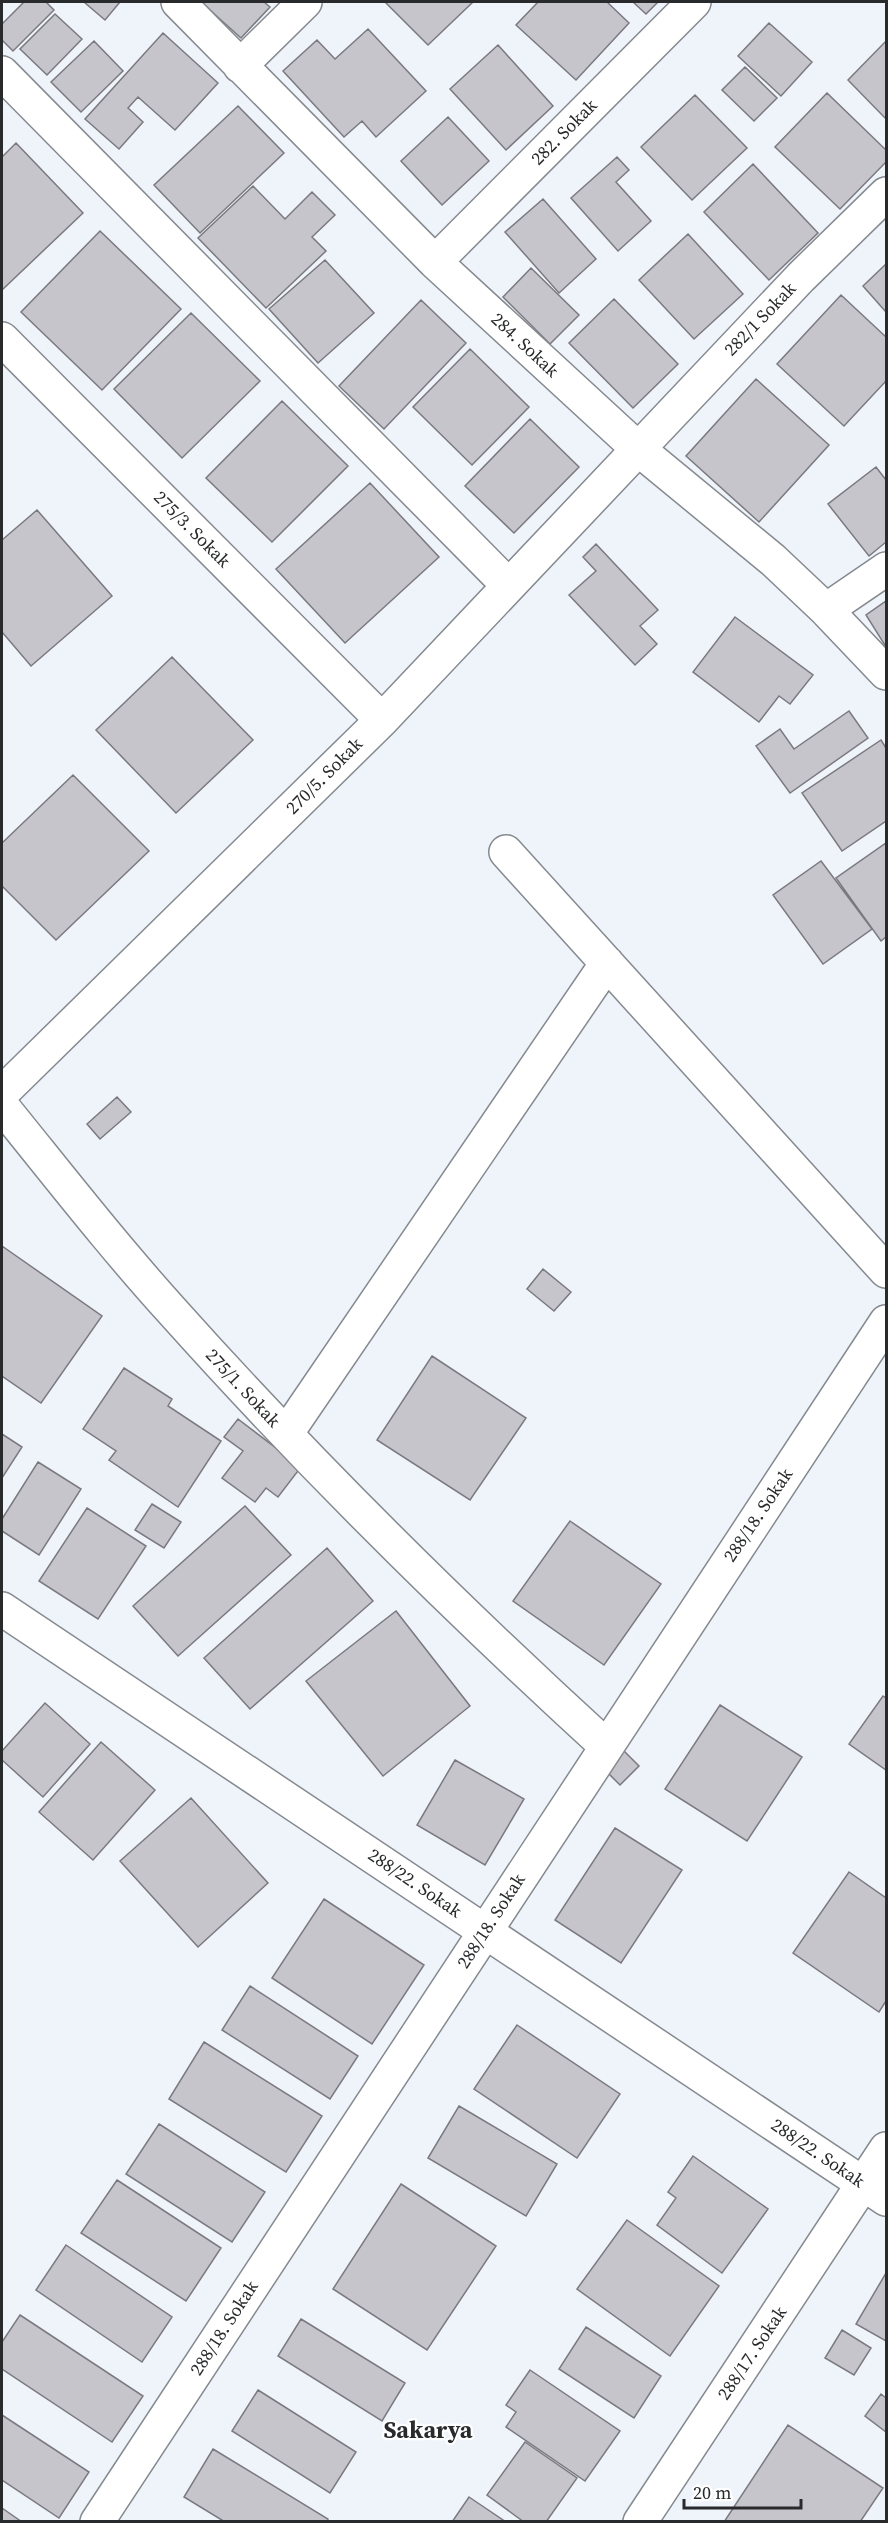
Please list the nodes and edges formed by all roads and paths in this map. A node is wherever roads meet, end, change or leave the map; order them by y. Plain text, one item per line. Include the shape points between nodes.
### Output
1 (178, 2) edge
2 (305, 2) edge
3 (694, 2) edge
4 (240, 66) junction
5 (2, 73) edge
6 (886, 194) edge
7 (435, 262) junction
8 (2, 339) edge
9 (637, 448) junction
10 (886, 569) edge
11 (508, 585) junction
12 (826, 610) junction
13 (886, 673) edge
14 (382, 720) junction
15 (506, 852) dead end
16 (607, 963) junction
17 (2, 1093) edge
18 (2, 1106) edge
19 (886, 1271) edge
20 (886, 1322) edge
21 (286, 1434) junction
22 (2, 1609) edge
23 (606, 1746) junction
24 (485, 1930) junction
25 (886, 2149) edge
26 (875, 2192) edge
27 (97, 2522) edge
28 (640, 2522) edge

1 - 4 street, 284. Sokak
2 - 4 street
3 - 7 street, 282. Sokak
4 - 7 street, 284. Sokak
5 - 11 street
6 - 9 street, 282/1 Sokak
7 - 9 street, 284. Sokak
8 - 14 street, 275/3. Sokak
9 - 11 street, 270/5. Sokak
9 - 12 street, 284. Sokak via 774,560
10 - 12 street
11 - 14 street, 270/5. Sokak
12 - 13 street, 284. Sokak
14 - 17 street, 270/5. Sokak
15 - 16 street
16 - 19 street
16 - 21 street
18 - 21 street, 275/1. Sokak via 172,1311
20 - 23 street, 288/18. Sokak
21 - 23 street, 275/1. Sokak via 503,1652
22 - 24 street, 288/22. Sokak
23 - 24 street, 288/18. Sokak
24 - 26 street, 288/22. Sokak
24 - 27 street, 288/18. Sokak
25 - 26 street, 288/17. Sokak
26 - 28 street, 288/17. Sokak

